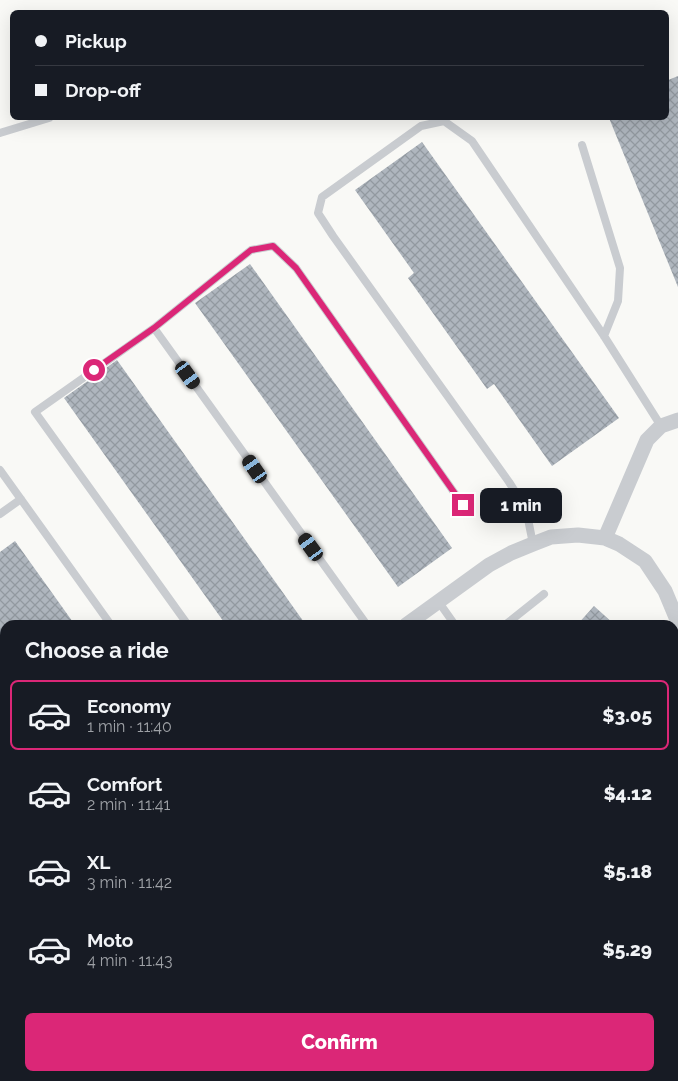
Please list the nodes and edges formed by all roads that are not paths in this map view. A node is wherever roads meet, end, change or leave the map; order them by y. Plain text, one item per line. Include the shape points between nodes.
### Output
1 (42, 120) edge
2 (0, 133) edge
3 (582, 145) dead end
4 (154, 328) junction
5 (604, 336) junction
6 (678, 420) edge
7 (661, 426) junction
8 (0, 470) edge
9 (21, 499) junction
10 (463, 505) dead end
11 (0, 514) edge
12 (605, 538) junction
13 (532, 544) junction
14 (544, 594) dead end
15 (438, 601) junction
16 (677, 618) edge
17 (107, 620) edge
18 (184, 620) edge
19 (363, 620) edge
20 (413, 620) edge
21 (451, 620) edge
22 (511, 620) edge

1 - 2 lane
3 - 5 lane via 620,268 618,300
4 - 10 lane via 251,250 273,246 296,268
4 - 18 lane via 35,412
4 - 19 lane
5 - 7 lane
5 - 13 lane via 472,141 444,121 421,126 322,198 318,213 332,236 514,489 526,509
6 - 7 street
7 - 12 street via 647,440
8 - 9 lane
9 - 11 lane
9 - 17 lane
12 - 13 street via 551,537
12 - 16 street via 645,561 665,591
13 - 15 street via 489,565
14 - 22 lane
15 - 20 street
15 - 21 lane

